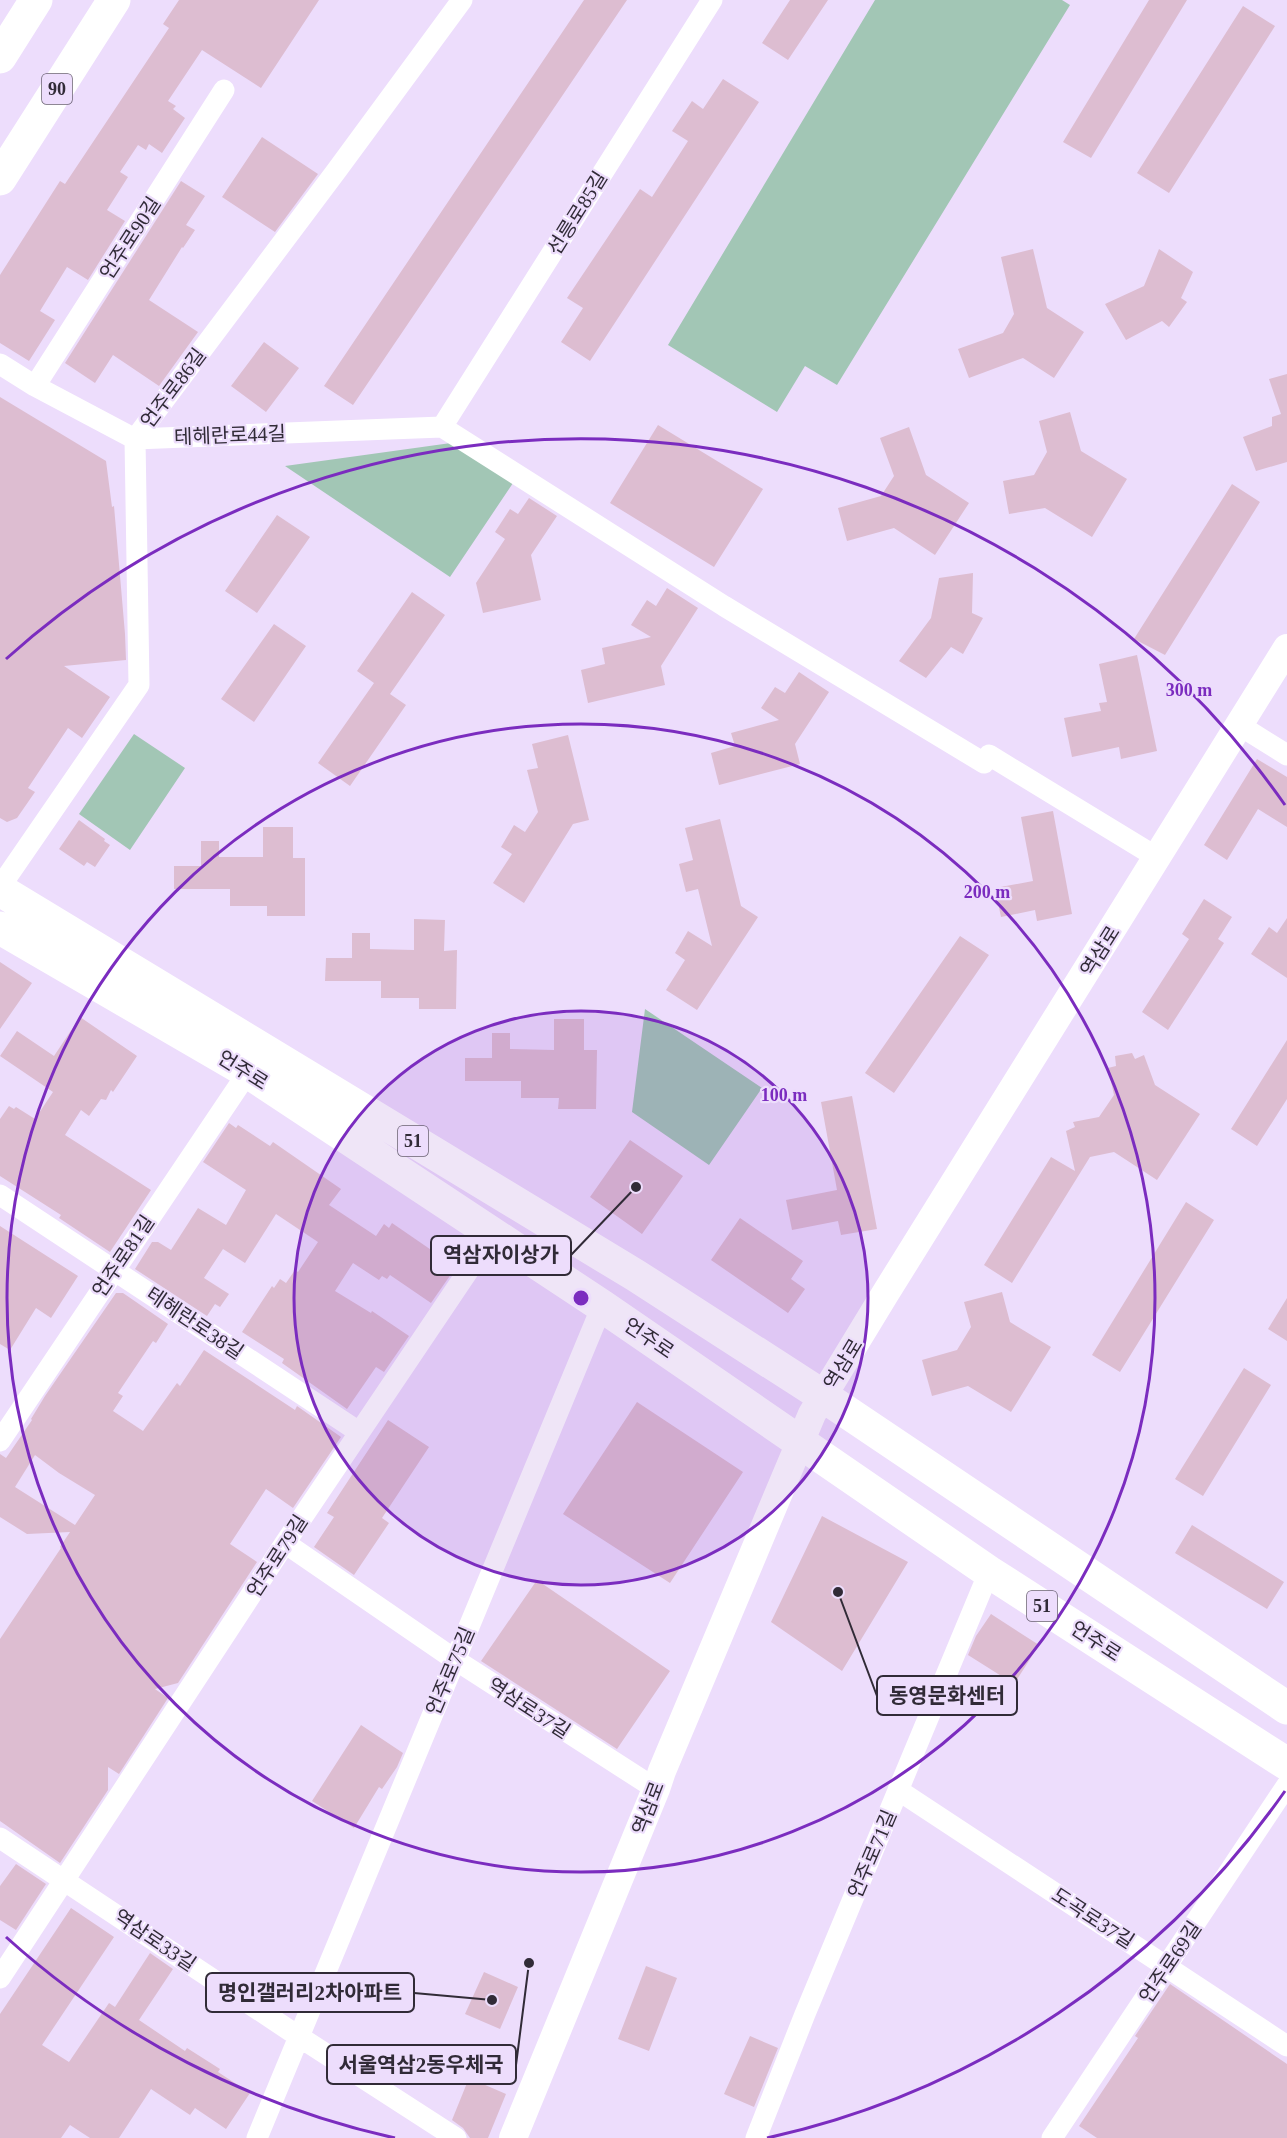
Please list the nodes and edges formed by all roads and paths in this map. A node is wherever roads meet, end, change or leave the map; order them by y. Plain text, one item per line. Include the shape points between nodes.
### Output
1 (36, 0) edge
2 (114, 0) edge
3 (462, 0) edge
4 (711, 0) edge
5 (0, 57) edge
6 (224, 90) dead end
7 (0, 178) edge
8 (0, 364) edge
9 (35, 386) junction
10 (442, 427) junction
11 (135, 439) junction
12 (1287, 648) edge
13 (1239, 725) junction
14 (1287, 755) edge
15 (1158, 858) junction
16 (0, 889) edge
17 (0, 928) edge
18 (248, 1072) junction
19 (0, 1195) edge
20 (493, 1233) junction
21 (114, 1269) junction
22 (602, 1306) junction
23 (823, 1396) junction
24 (359, 1432) junction
25 (0, 1441) edge
26 (800, 1441) junction
27 (285, 1543) junction
28 (989, 1572) junction
29 (454, 1659) junction
30 (1287, 1708) edge
31 (1287, 1764) edge
32 (1287, 1785) edge
33 (656, 1790) junction
34 (898, 1790) junction
35 (0, 1838) edge
36 (64, 1880) junction
37 (1167, 1966) junction
38 (0, 1978) edge
39 (298, 2036) junction
40 (1287, 2046) edge
41 (256, 2138) edge
42 (456, 2138) edge
43 (513, 2138) edge
44 (756, 2138) edge
45 (1053, 2138) edge

1 - 5 main road
2 - 7 main road, 90
3 - 11 street, 언주로86길
4 - 10 street, 선릉로85길
6 - 9 street, 언주로90길
8 - 9 street
9 - 11 street
10 - 11 street, 테헤란로44길
10 - 15 street via 723,606
11 - 16 street, 언주로86길 via 139,685
12 - 13 main road, 역삼로
13 - 14 street
13 - 15 main road, 역삼로
15 - 23 main road, 역삼로
16 - 23 main road, 언주로 / 51 via 635,1275
17 - 18 main road, 언주로 / 51
18 - 20 main road, 언주로 / 51
18 - 21 street, 언주로81길
19 - 21 street, 테헤란로38길
20 - 22 main road, 언주로 / 51
20 - 24 street, 언주로79길
21 - 24 street, 테헤란로38길
21 - 25 street, 언주로81길
22 - 26 main road, 언주로 / 51
22 - 29 street, 언주로75길
23 - 26 main road, 역삼로
23 - 30 main road, 언주로 / 51
24 - 27 street, 언주로79길
26 - 28 main road, 언주로 / 51
26 - 33 main road, 역삼로
27 - 29 street, 역삼로37길
27 - 36 street, 언주로79길
28 - 31 main road, 언주로 / 51
28 - 34 street, 언주로71길
29 - 33 street, 역삼로37길
29 - 39 street, 언주로75길
32 - 37 street, 언주로69길
33 - 43 main road, 역삼로
34 - 37 street, 도곡로37길
34 - 44 street, 언주로71길
35 - 36 street, 역삼로33길
36 - 38 street, 언주로79길
36 - 39 street, 역삼로33길
37 - 40 street, 도곡로37길
37 - 45 street, 언주로69길
39 - 41 street, 언주로75길
39 - 42 street, 역삼로33길

